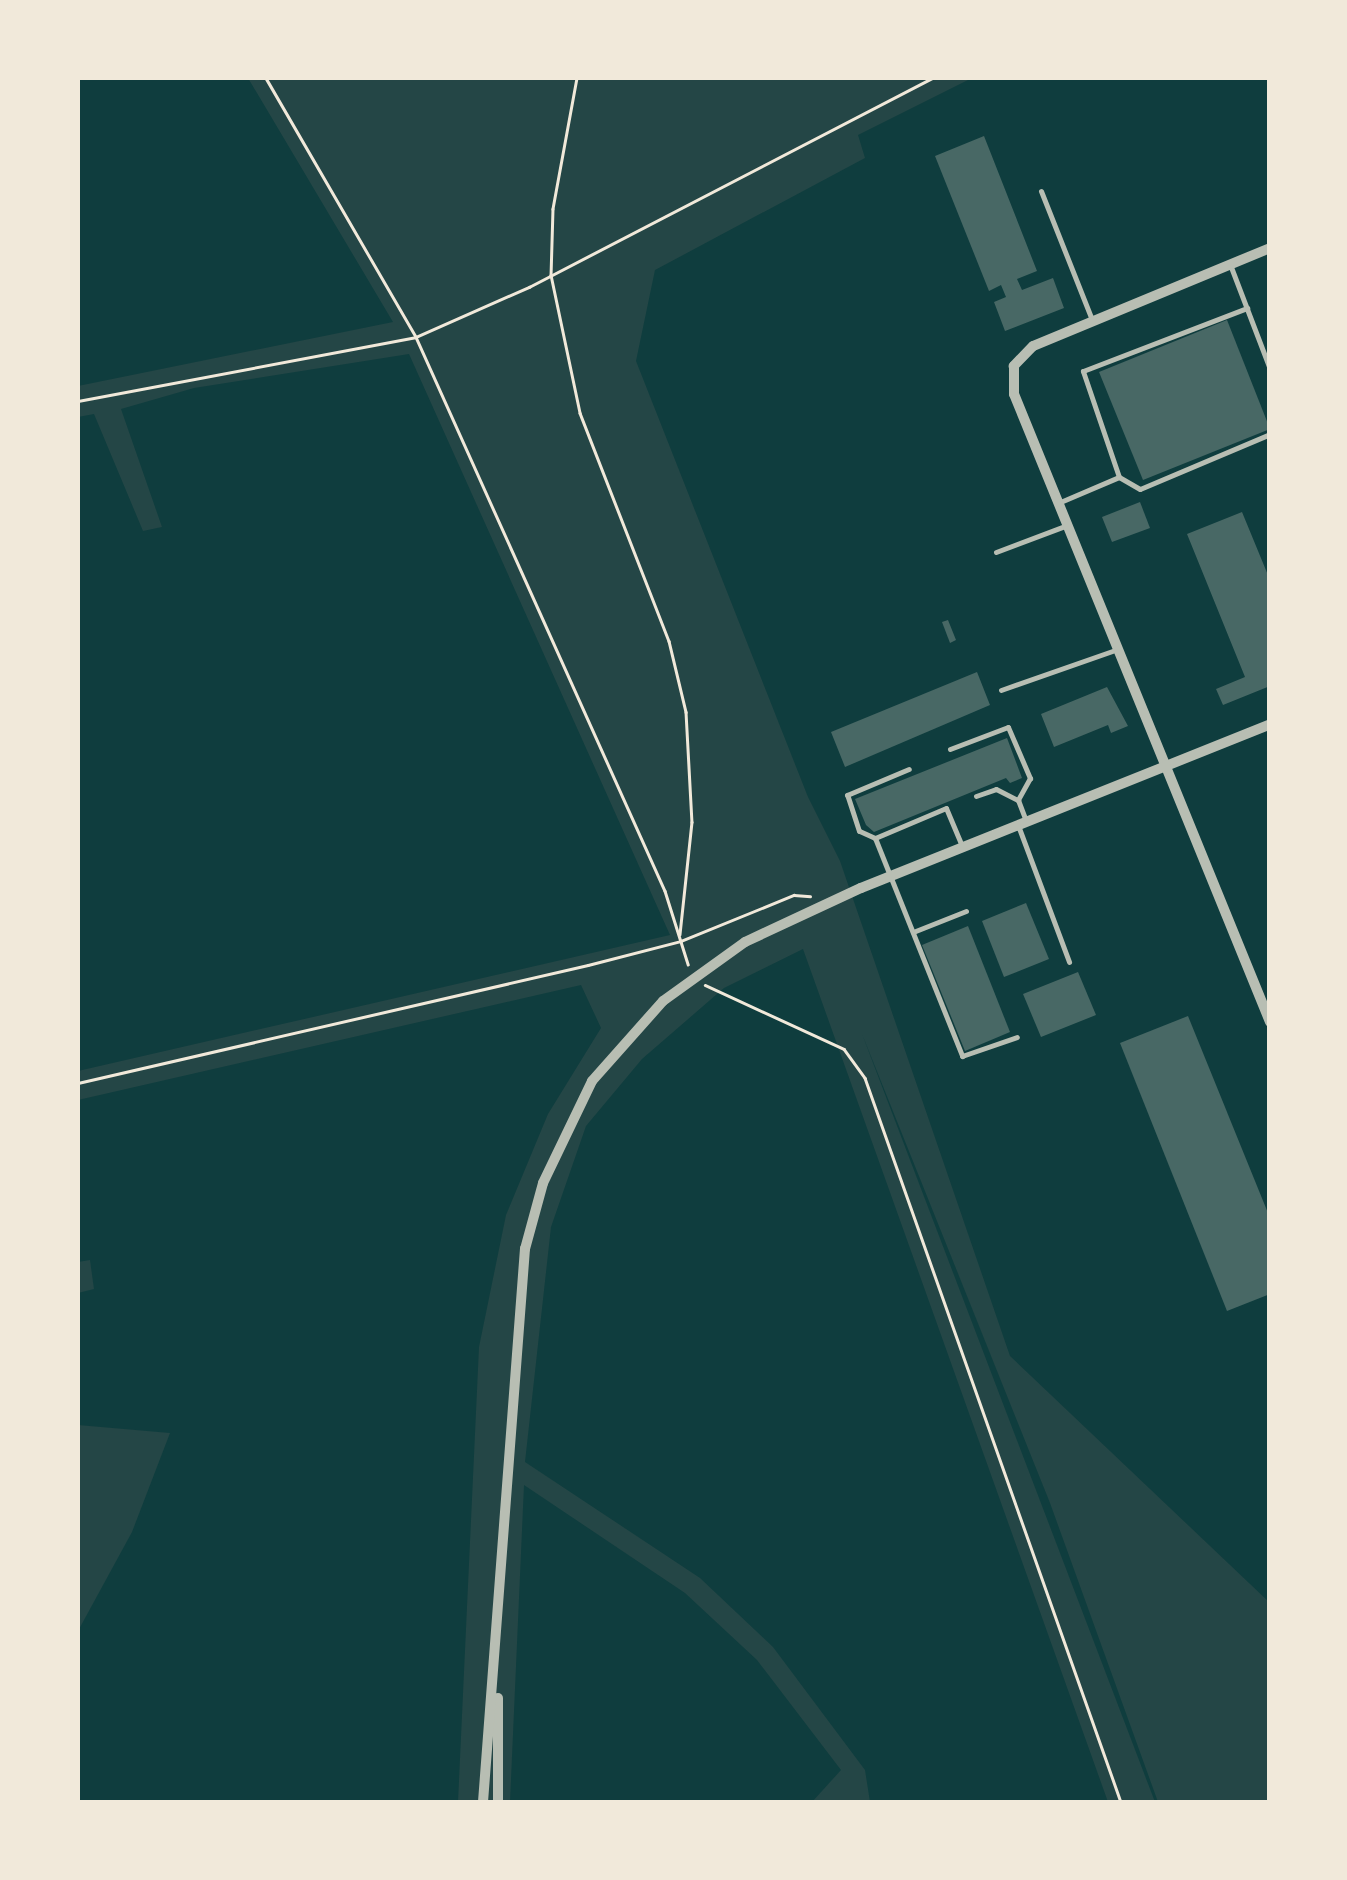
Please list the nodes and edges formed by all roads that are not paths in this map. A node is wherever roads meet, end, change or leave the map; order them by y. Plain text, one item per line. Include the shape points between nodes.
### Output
1 (1041, 191) dead end
2 (1270, 248) edge
3 (1230, 264) junction
4 (1246, 308) junction
5 (1092, 320) junction
6 (1270, 369) edge
7 (1270, 434) edge
8 (1119, 478) junction
9 (1058, 502) junction
10 (1068, 525) junction
11 (996, 552) dead end
12 (1118, 649) junction
13 (1001, 690) dead end
14 (1270, 724) edge
15 (950, 750) dead end
16 (1166, 766) junction
17 (909, 768) dead end
18 (976, 796) dead end
19 (1018, 800) junction
20 (1022, 823) junction
21 (875, 838) junction
22 (962, 847) junction
23 (890, 876) junction
24 (966, 911) dead end
25 (913, 932) junction
26 (1069, 962) dead end
27 (1270, 1022) edge
28 (1016, 1037) dead end
29 (497, 1682) junction
30 (483, 1802) edge
31 (498, 1802) edge

1 - 5 lane
2 - 3 street
3 - 4 lane
3 - 5 street
4 - 6 lane
4 - 8 lane via 1082,372
5 - 9 street via 1033,346 1014,366 1014,394
7 - 8 lane via 1140,489
8 - 9 lane
9 - 10 street
10 - 11 lane
10 - 12 street
12 - 13 lane
12 - 16 street
14 - 16 street
15 - 19 lane via 1008,727 1030,778
16 - 20 street
16 - 27 street
17 - 21 lane via 846,795 859,830
18 - 19 lane via 996,788
19 - 20 lane
20 - 22 street
20 - 26 lane
21 - 22 lane via 946,808
21 - 23 lane
22 - 23 street
23 - 25 lane
23 - 29 street via 745,942 695,976 592,1080 558,1145 530,1219 515,1321
24 - 25 lane
25 - 28 lane via 962,1056
29 - 30 street
29 - 31 street

